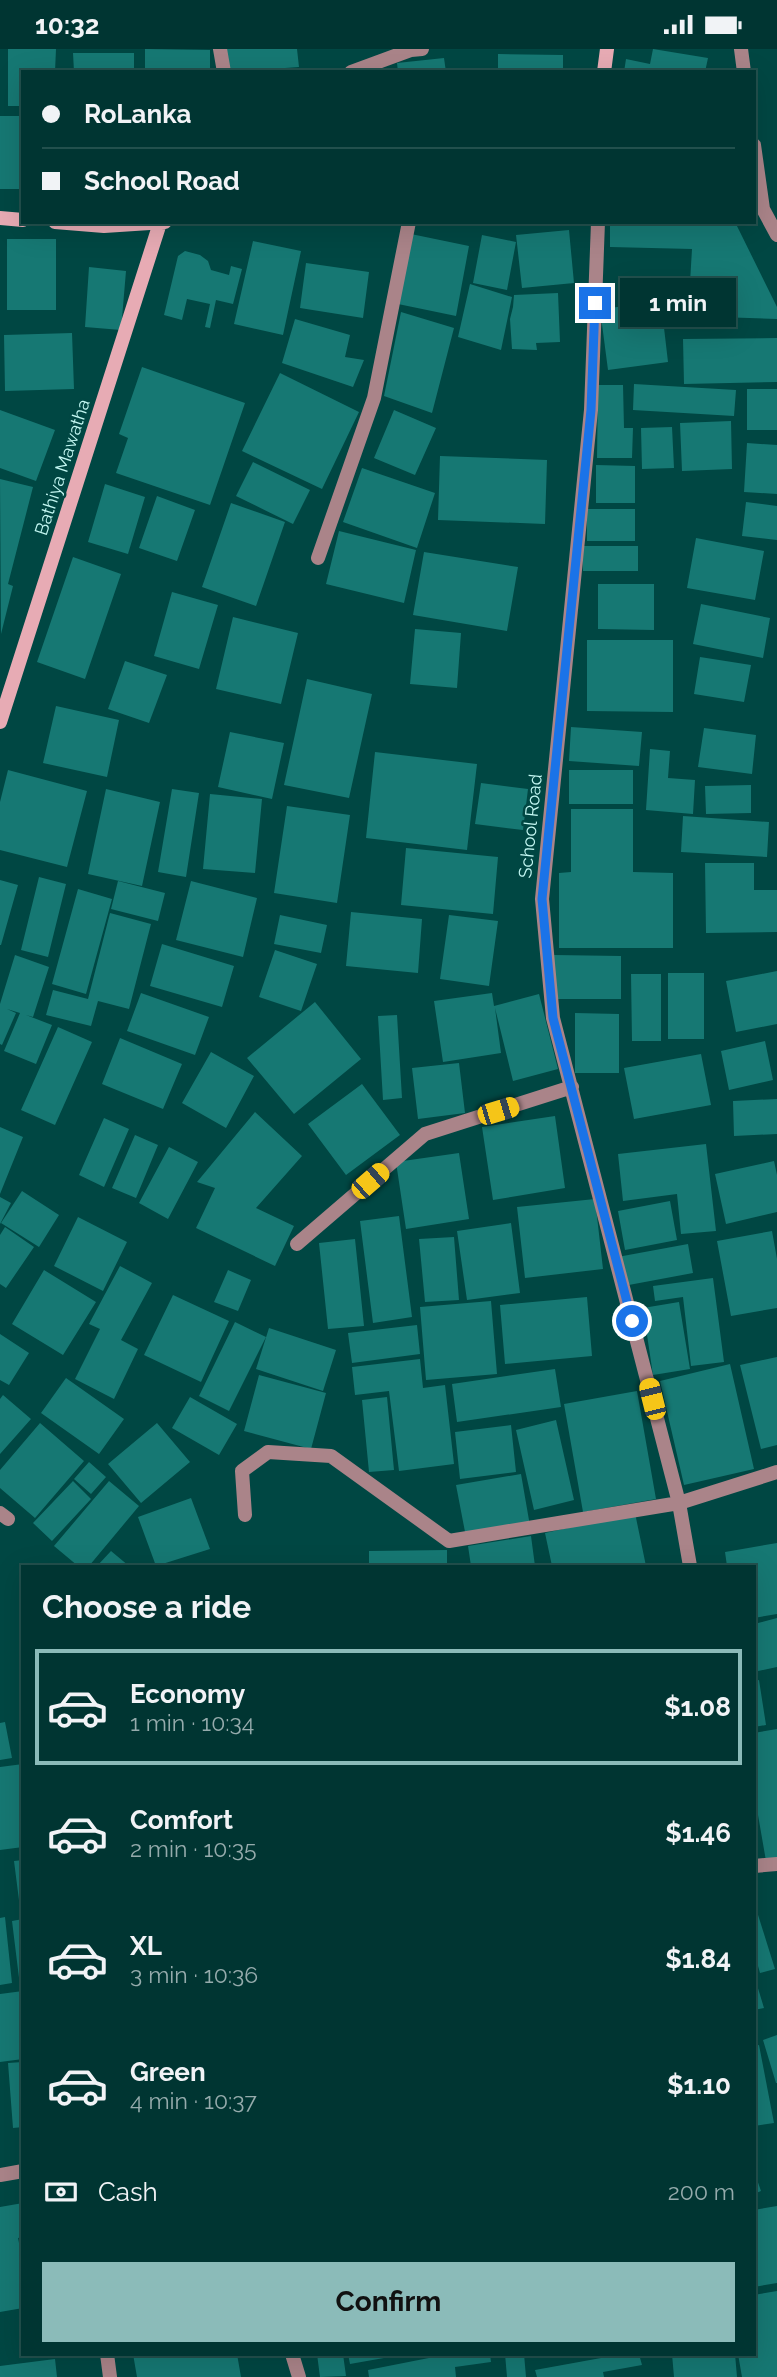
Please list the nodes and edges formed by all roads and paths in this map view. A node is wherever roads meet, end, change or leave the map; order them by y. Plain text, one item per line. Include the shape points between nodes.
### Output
1 (220, 49) edge
2 (422, 49) edge
3 (607, 49) edge
4 (741, 49) edge
5 (224, 70) edge
6 (356, 70) edge
7 (604, 70) edge
8 (744, 70) edge
9 (756, 159) edge
10 (0, 218) edge
11 (21, 220) edge
12 (80, 224) edge
13 (143, 224) edge
14 (163, 224) edge
15 (408, 224) edge
16 (598, 224) edge
17 (777, 235) edge
18 (318, 558) dead end
19 (1, 714) edge
20 (572, 1087) junction
21 (297, 1244) dead end
22 (777, 1472) edge
23 (679, 1503) junction
24 (245, 1515) dead end
25 (690, 1565) edge
26 (777, 1864) edge
27 (756, 1865) edge
28 (21, 2171) edge
29 (0, 2175) edge
30 (107, 2356) edge
31 (293, 2356) edge
32 (110, 2377) edge
33 (299, 2377) edge

1 - 5 street
2 - 6 street
3 - 7 street
4 - 8 street
9 - 17 street via 763,209
10 - 11 street
12 - 13 street
14 - 19 street, Bathiya Mawatha
15 - 18 street via 374,398
16 - 20 street, School Road via 591,410 542,899 553,1018
20 - 21 street via 425,1134
20 - 23 street, School Road
22 - 23 street
23 - 24 street via 449,1541 331,1456 268,1452 243,1471
23 - 25 street, School Road
26 - 27 street
28 - 29 street
30 - 32 street
31 - 33 street

